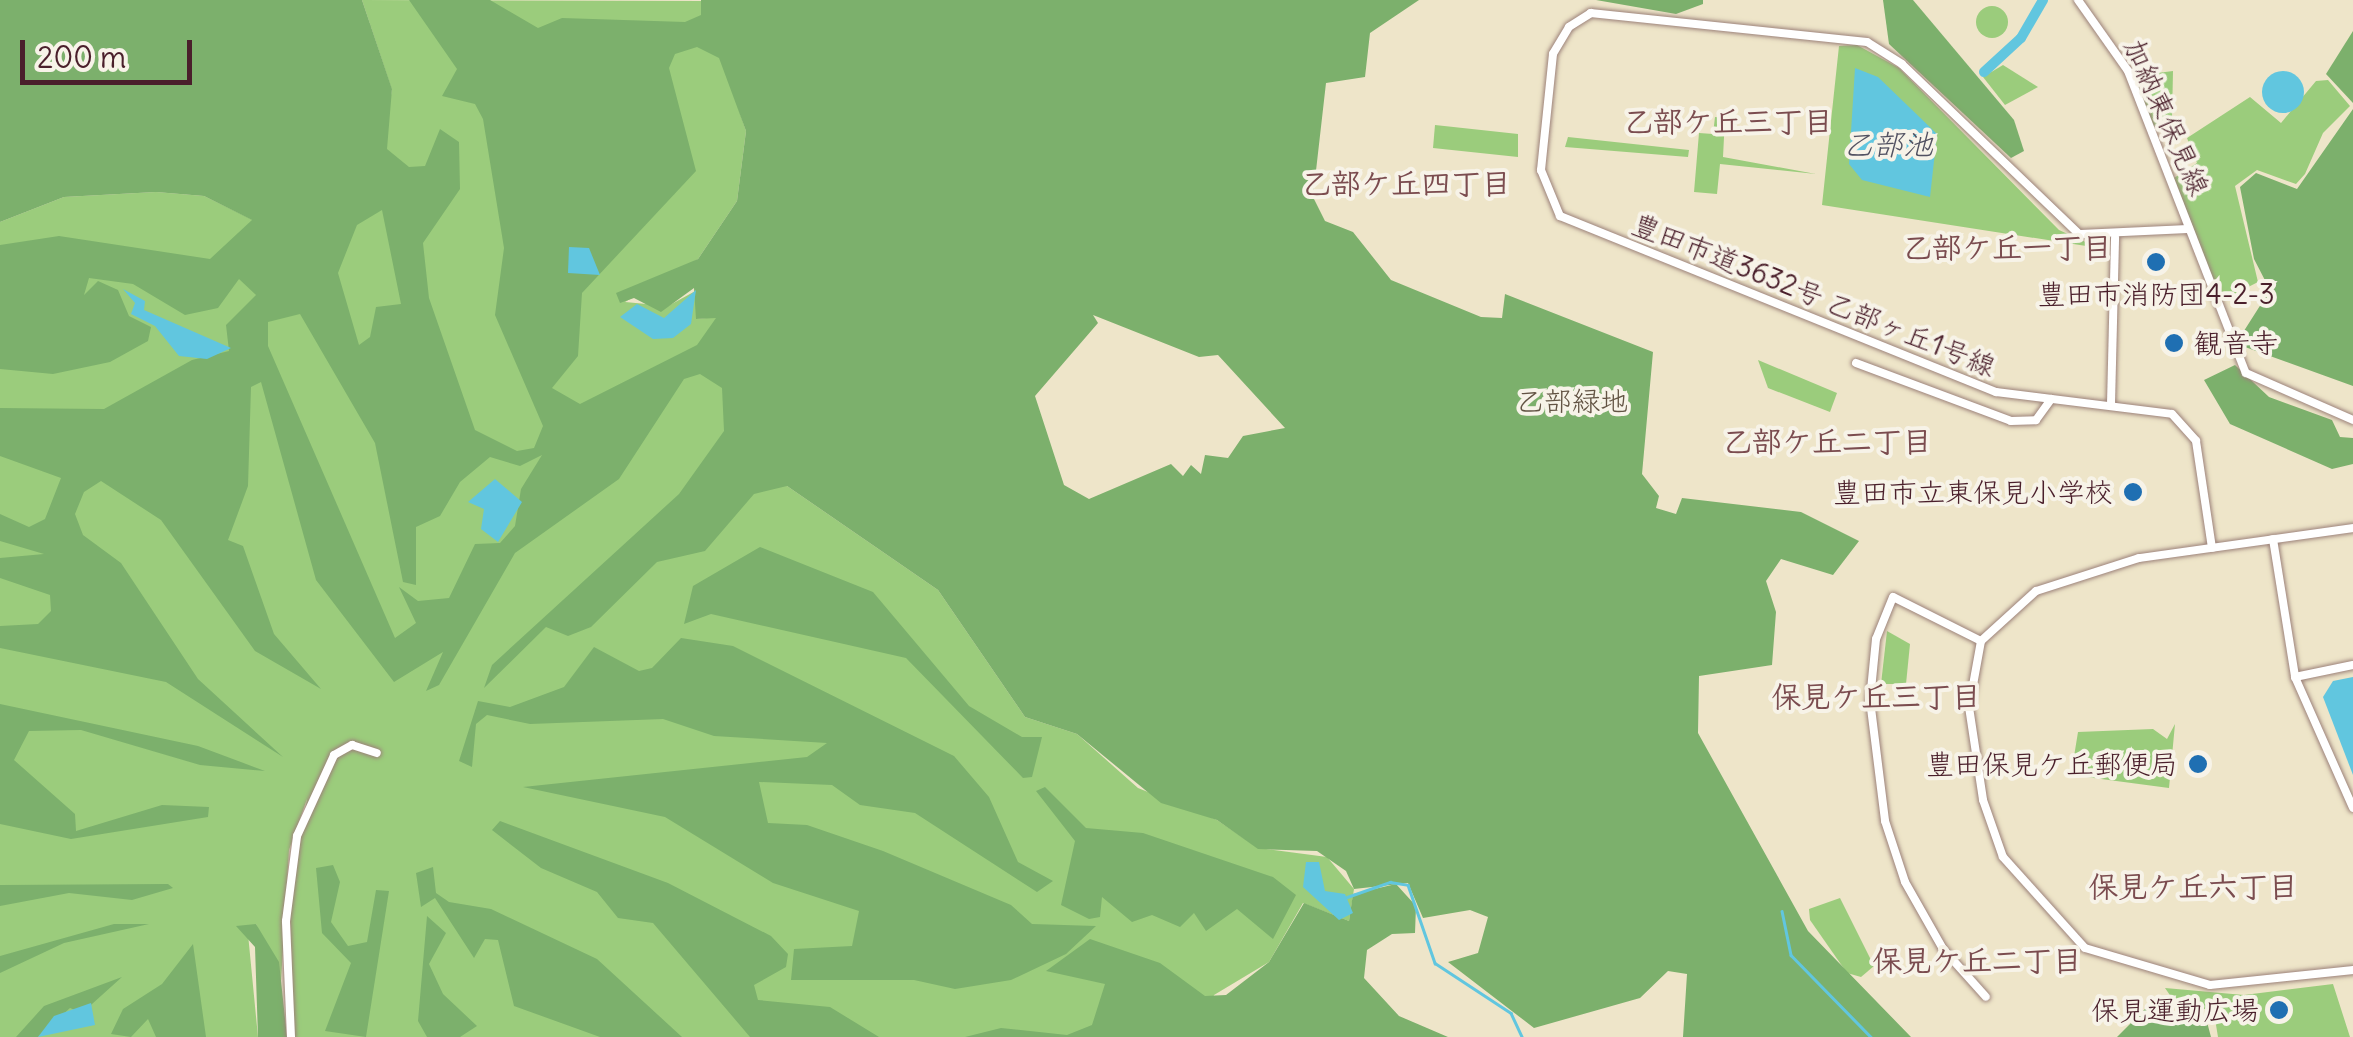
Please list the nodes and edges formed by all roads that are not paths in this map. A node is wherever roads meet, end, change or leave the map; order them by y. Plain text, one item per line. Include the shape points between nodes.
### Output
1 (2078, 0) edge
2 (2189, 229) junction
3 (2116, 237) junction
4 (1856, 364) dead end
5 (2051, 400) junction
6 (2111, 404) junction
7 (2353, 420) edge
8 (2353, 528) edge
9 (2272, 540) junction
10 (2212, 548) junction
11 (1981, 641) junction
12 (2353, 664) edge
13 (2295, 677) junction
14 (377, 753) dead end
15 (2353, 808) edge
16 (2353, 970) edge
17 (1986, 996) dead end
18 (292, 1037) edge

1 - 2 street, 加納東保見線 via 2128,72
2 - 3 street, 豊田市道3632号 乙部ヶ丘1号線
2 - 7 street, 加納東保見線 via 2246,373
3 - 5 street, 豊田市道3632号 乙部ヶ丘1号線 via 2062,224 1902,64 1866,42 1591,14 1556,46 1543,190 1575,224 1996,392
3 - 6 street
4 - 5 street via 2011,421 2036,420
5 - 6 street, 豊田市道3632号 乙部ヶ丘1号線
6 - 10 street, 豊田市道3632号 乙部ヶ丘1号線 via 2160,409 2191,430
8 - 9 street
9 - 10 street
9 - 13 street
10 - 11 street via 2054,584 2007,611
11 - 16 street via 1969,707 1983,800 2006,864 2054,923 2112,962 2210,985
11 - 17 street via 1894,597 1876,639 1870,700 1885,820 1905,882 1943,948
12 - 13 street
13 - 15 street
14 - 18 street via 352,745 334,755 297,836 286,920

